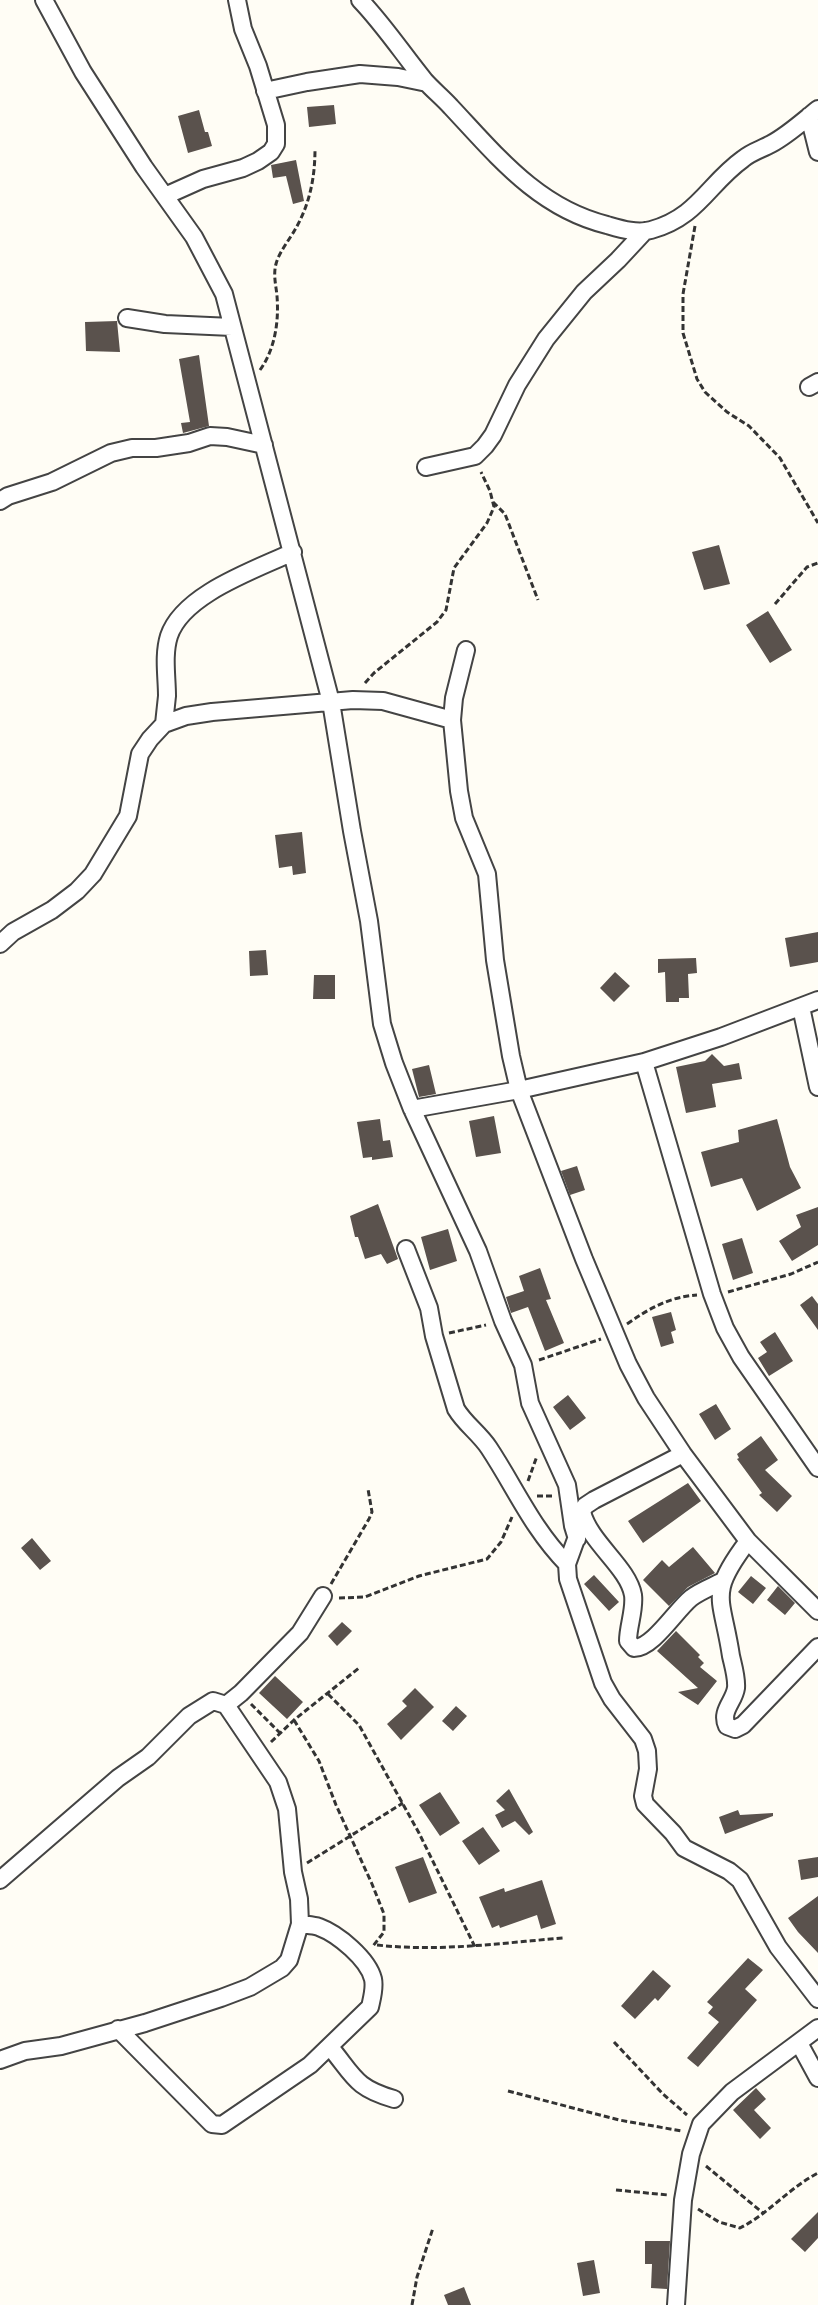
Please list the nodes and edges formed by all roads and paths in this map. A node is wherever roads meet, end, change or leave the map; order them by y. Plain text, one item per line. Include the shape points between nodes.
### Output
1 (44, 0) edge
2 (237, 0) edge
3 (360, 0) edge
4 (427, 83) junction
5 (265, 91) junction
6 (814, 112) edge
7 (315, 149) dead end
8 (818, 152) edge
9 (165, 196) junction
10 (699, 203) junction
11 (645, 231) junction
12 (127, 318) dead end
13 (232, 327) junction
14 (249, 386) junction
15 (264, 445) junction
16 (475, 456) junction
17 (426, 467) dead end
18 (0, 501) edge
19 (493, 502) junction
20 (818, 523) edge
21 (293, 552) junction
22 (818, 563) edge
23 (538, 600) dead end
24 (775, 604) dead end
25 (466, 650) dead end
26 (350, 701) junction
27 (331, 702) junction
28 (452, 720) junction
29 (164, 724) junction
30 (0, 944) edge
31 (818, 1000) edge
32 (801, 1007) junction
33 (644, 1062) junction
34 (818, 1088) edge
35 (519, 1090) junction
36 (412, 1109) junction
37 (406, 1249) dead end
38 (818, 1262) edge
39 (712, 1294) junction
40 (502, 1321) junction
41 (616, 1332) junction
42 (434, 1336) junction
43 (523, 1365) junction
44 (545, 1437) junction
45 (683, 1454) junction
46 (818, 1468) edge
47 (368, 1489) dead end
48 (571, 1500) junction
49 (521, 1501) junction
50 (583, 1518) junction
51 (577, 1539) junction
52 (748, 1540) junction
53 (567, 1564) junction
54 (721, 1582) junction
55 (323, 1596) junction
56 (818, 1611) edge
57 (818, 1647) edge
58 (360, 1668) dead end
59 (241, 1694) junction
60 (328, 1694) junction
61 (226, 1705) junction
62 (294, 1720) junction
63 (280, 1733) junction
64 (258, 1754) junction
65 (403, 1803) junction
66 (350, 1836) junction
67 (293, 1872) junction
68 (0, 1880) edge
69 (300, 1924) junction
70 (563, 1938) dead end
71 (375, 1944) junction
72 (475, 1947) junction
73 (359, 1955) junction
74 (818, 1999) edge
75 (818, 2028) edge
76 (118, 2029) junction
77 (614, 2042) dead end
78 (800, 2043) junction
79 (330, 2047) junction
80 (0, 2060) edge
81 (818, 2078) edge
82 (508, 2091) dead end
83 (394, 2099) dead end
84 (699, 2128) junction
85 (691, 2154) junction
86 (818, 2174) edge
87 (616, 2190) dead end
88 (684, 2200) junction
89 (763, 2213) junction
90 (433, 2228) dead end
91 (412, 2305) edge
92 (676, 2305) edge

1 - 9 street via 83,72
2 - 5 street via 243,30
3 - 4 street
4 - 5 street via 398,76 360,74
4 - 11 street via 488,148 557,206 590,221 628,231
5 - 9 street via 276,125 276,144 271,152 243,168 203,179
6 - 8 street
6 - 10 street via 722,175
7 - 14 path via 309,199 276,262 278,311 272,347
9 - 13 street via 211,266 224,294
10 - 11 street via 670,223
10 - 20 path via 683,294 683,333 697,379 705,392 749,426 780,458
11 - 16 street via 584,292 546,339 517,385 493,435
12 - 13 street
13 - 14 street
14 - 15 street
15 - 18 street via 210,436 189,443 132,448 111,453 52,482
15 - 21 street
16 - 17 street
16 - 19 path
19 - 23 path via 505,514
19 - 26 path via 487,523 454,568 446,610 437,622 374,673
21 - 27 street
21 - 29 street via 206,594 178,619 166,653
22 - 24 path via 807,567
25 - 28 street
26 - 27 street
26 - 28 street via 383,701
27 - 29 street via 203,713
27 - 36 street via 369,921 382,1024
28 - 35 street via 464,818 487,874 495,960
29 - 30 street via 140,754 128,816 93,874 52,910
31 - 32 street
32 - 33 street
32 - 34 street
33 - 35 street
33 - 39 street
35 - 36 street
35 - 41 street
36 - 40 street via 478,1251
37 - 42 street via 429,1308
38 - 39 path via 745,1288
39 - 41 path via 679,1296 658,1303
39 - 46 street via 741,1357
40 - 42 path
40 - 43 street
41 - 43 path via 569,1352
41 - 45 street via 646,1398
42 - 49 street via 456,1409 489,1448
43 - 44 street via 530,1403
44 - 48 street
44 - 49 path
45 - 50 street via 594,1500 585,1506
45 - 52 street
47 - 55 path via 372,1512
48 - 49 path via 556,1496
48 - 51 street
49 - 53 street via 545,1540
49 - 55 path via 501,1542 487,1559 420,1576 365,1597
50 - 51 street
50 - 54 street via 632,1592 628,1641 634,1648 653,1638 693,1597
51 - 53 street
52 - 54 street
52 - 56 street
53 - 74 street via 572,1593 603,1683 643,1739 647,1751 645,1804 684,1848 740,1880 778,1947
54 - 57 street via 719,1600 736,1687 725,1711 727,1726 735,1729 743,1725
55 - 59 street via 300,1633
58 - 60 path
59 - 61 street
59 - 63 path
60 - 62 path
60 - 65 path via 359,1725
61 - 64 street
61 - 68 street via 213,1701 189,1716 148,1757 118,1778
62 - 63 path
62 - 66 path via 319,1761
63 - 64 path
64 - 67 street via 283,1795
65 - 66 path
65 - 72 path
66 - 67 path
66 - 71 path via 384,1914 384,1932
67 - 69 street
69 - 73 street via 319,1927
69 - 76 street via 289,1960 250,1987
70 - 72 path
71 - 72 path via 411,1949
71 - 73 path
73 - 79 street via 374,1981 369,2007
75 - 78 street
76 - 79 street via 212,2124 222,2125 291,2079
76 - 80 street
77 - 84 path
78 - 81 street
78 - 84 street via 732,2092
79 - 83 street via 364,2088
82 - 84 path via 619,2120
84 - 85 street
85 - 88 street
85 - 89 path
86 - 89 path
87 - 88 path via 665,2194
88 - 89 path via 729,2226 740,2228
88 - 92 street
90 - 91 path

